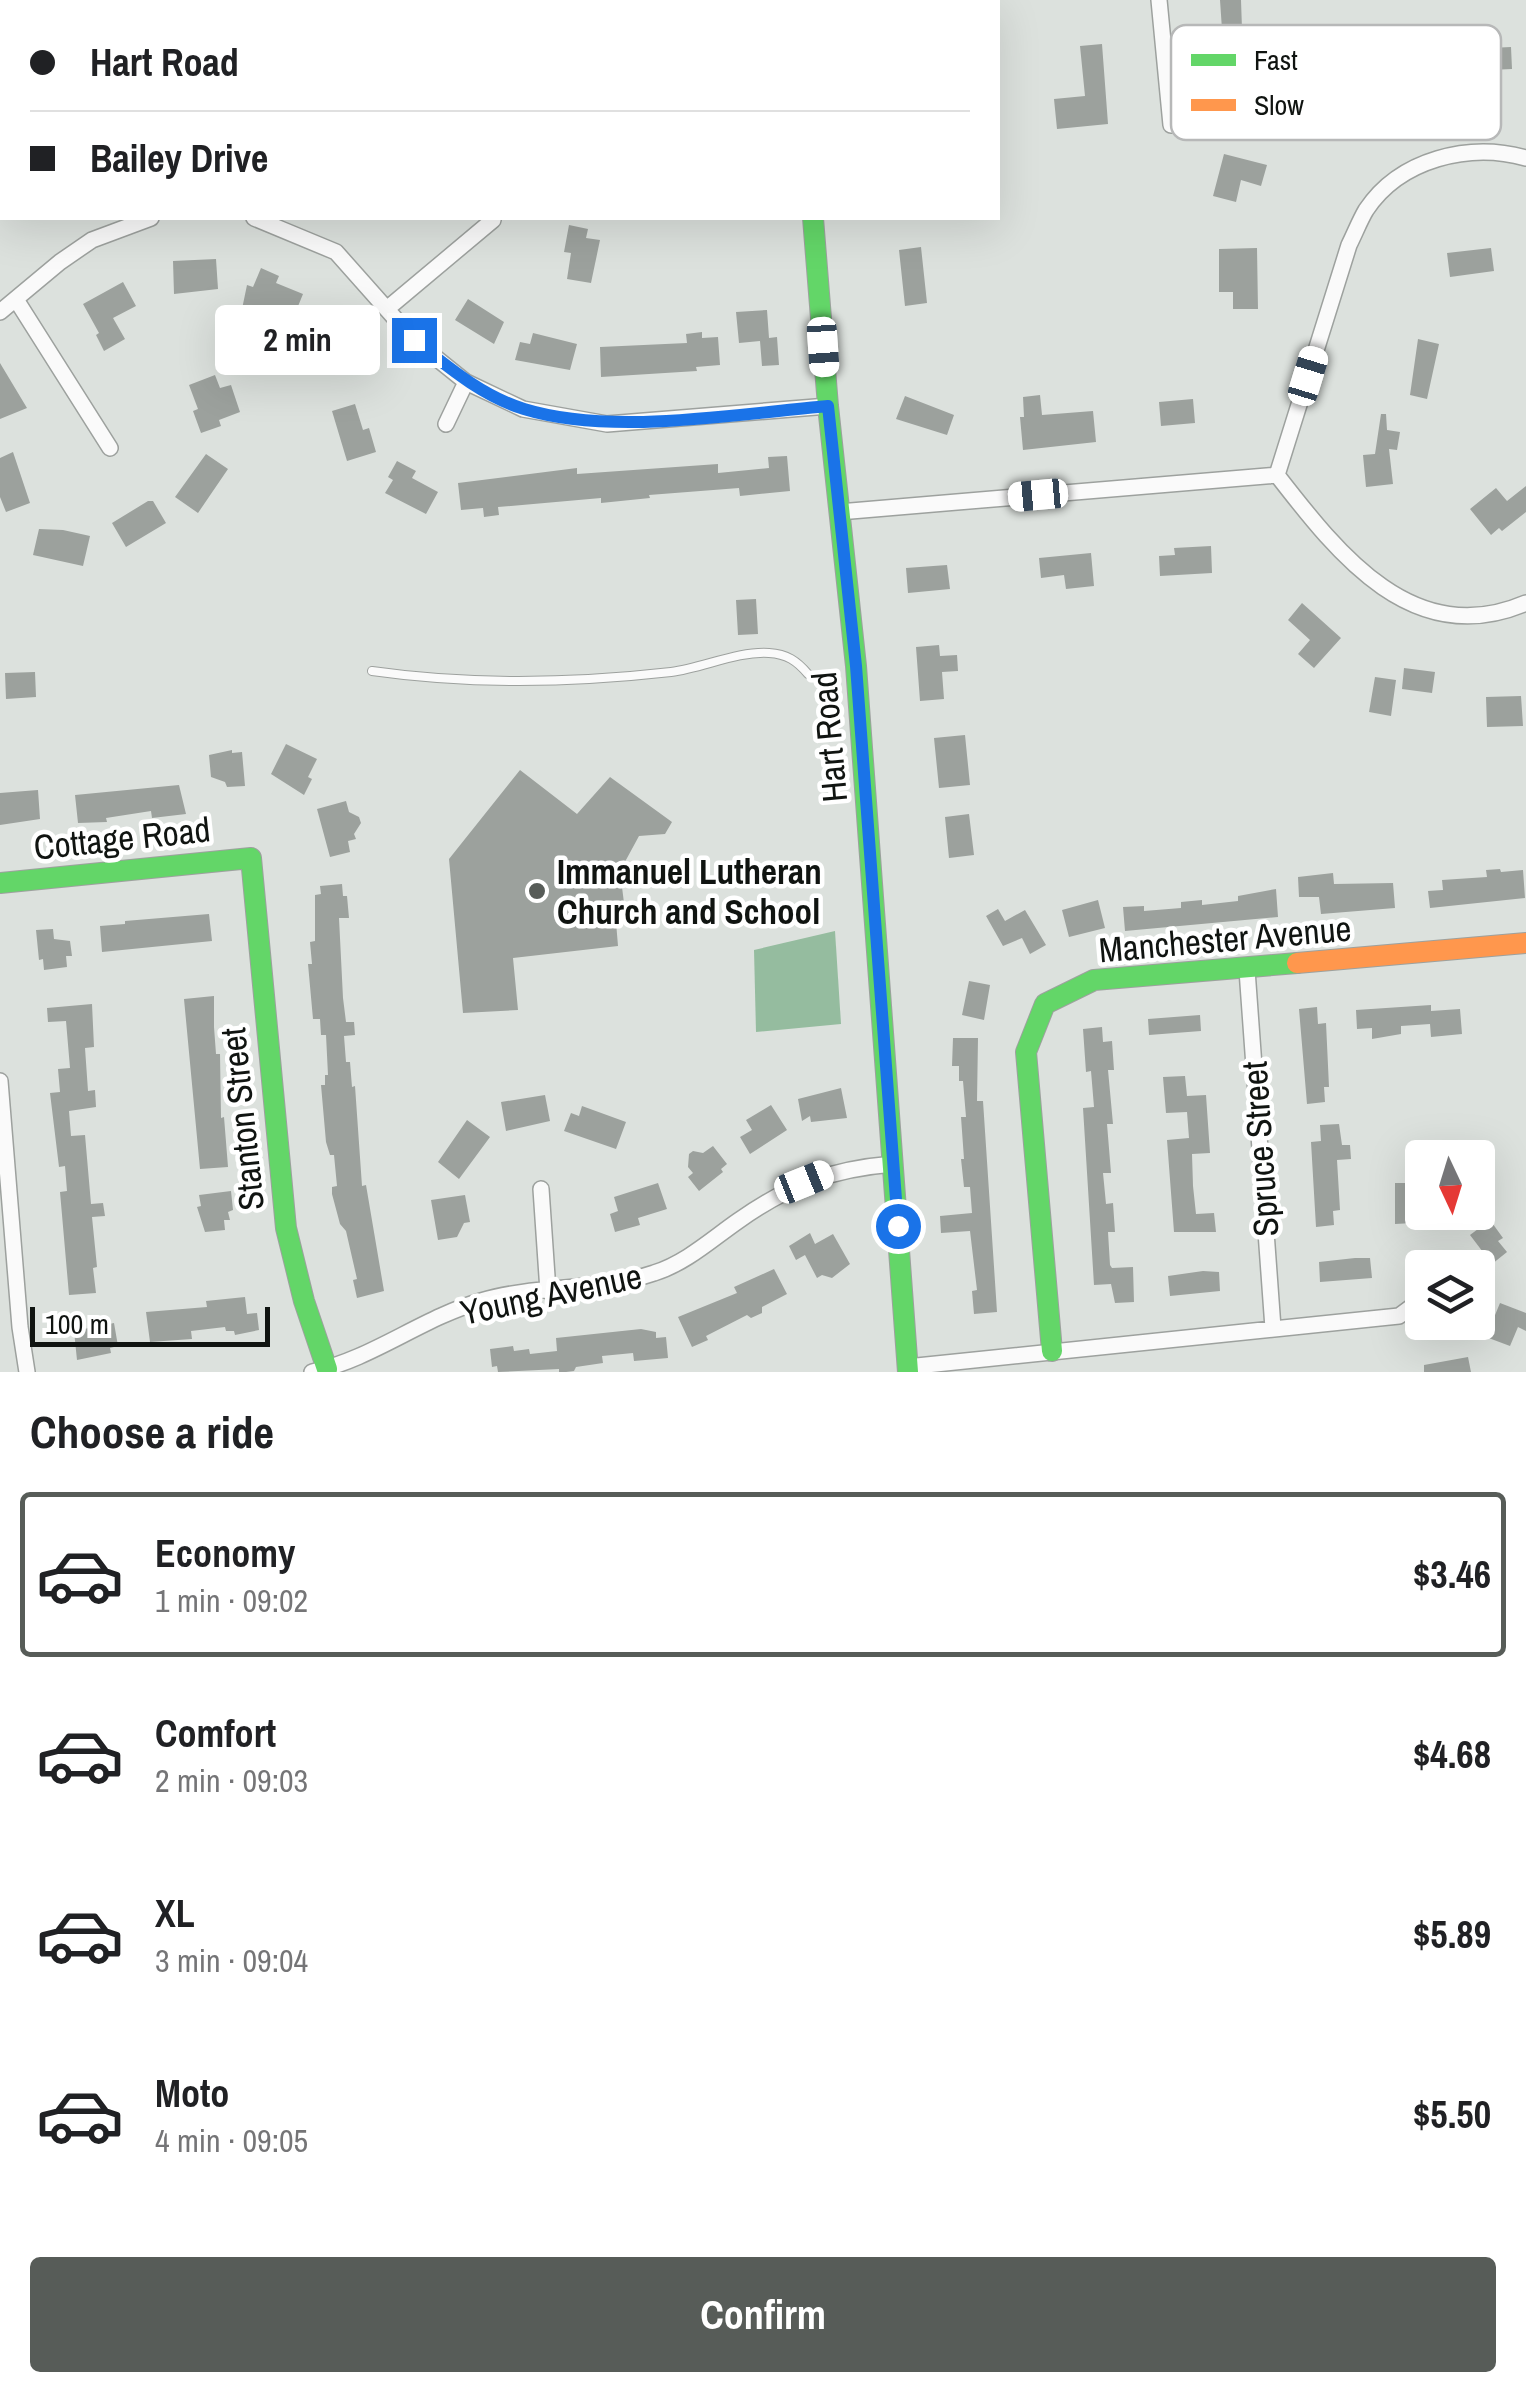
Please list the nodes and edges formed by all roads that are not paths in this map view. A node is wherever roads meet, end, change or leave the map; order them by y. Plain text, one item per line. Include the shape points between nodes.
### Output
1 (1159, 0) edge
2 (1171, 115) edge
3 (1526, 158) edge
4 (146, 220) edge
5 (259, 220) edge
6 (493, 220) dead end
7 (813, 220) edge
8 (17, 301) junction
9 (388, 308) junction
10 (0, 312) edge
11 (466, 382) junction
12 (828, 406) junction
13 (446, 424) dead end
14 (110, 448) dead end
15 (1277, 475) junction
16 (839, 512) junction
17 (1526, 603) edge
18 (372, 671) dead end
19 (808, 674) dead end
20 (251, 858) joint
21 (0, 883) edge
22 (1526, 943) edge
23 (1247, 970) junction
24 (0, 1081) edge
25 (894, 1164) junction
26 (541, 1190) dead end
27 (548, 1291) junction
28 (1405, 1312) edge
29 (1274, 1328) junction
30 (1052, 1351) junction
31 (908, 1369) edge
32 (319, 1370) edge
33 (27, 1372) edge

1 - 2 street
3 - 15 street via 1454,154 1420,165 1389,183 1366,210
4 - 8 street via 92,240
5 - 9 street via 336,252
6 - 9 street
7 - 12 street, Hart Road
8 - 10 street
8 - 14 street
9 - 11 street via 414,340
11 - 12 street via 523,409 608,424
11 - 13 street
12 - 16 street, Hart Road
15 - 16 street
15 - 17 street via 1372,580 1404,602 1440,616 1473,618
16 - 25 street, Hart Road
18 - 19 lane via 537,680 670,672 767,652 797,661
20 - 21 street, Cottage Road
20 - 32 street, Stanton Street via 286,1228
22 - 23 street, Manchester Avenue
23 - 29 street, Spruce Street
23 - 30 street, Manchester Avenue via 1094,980 1045,1004 1026,1052
24 - 33 street
25 - 27 street, Young Avenue via 828,1173 782,1192 655,1273
25 - 31 street, Hart Road
26 - 27 street
27 - 32 street, Young Avenue via 479,1301
28 - 29 street
29 - 30 street
30 - 31 street

